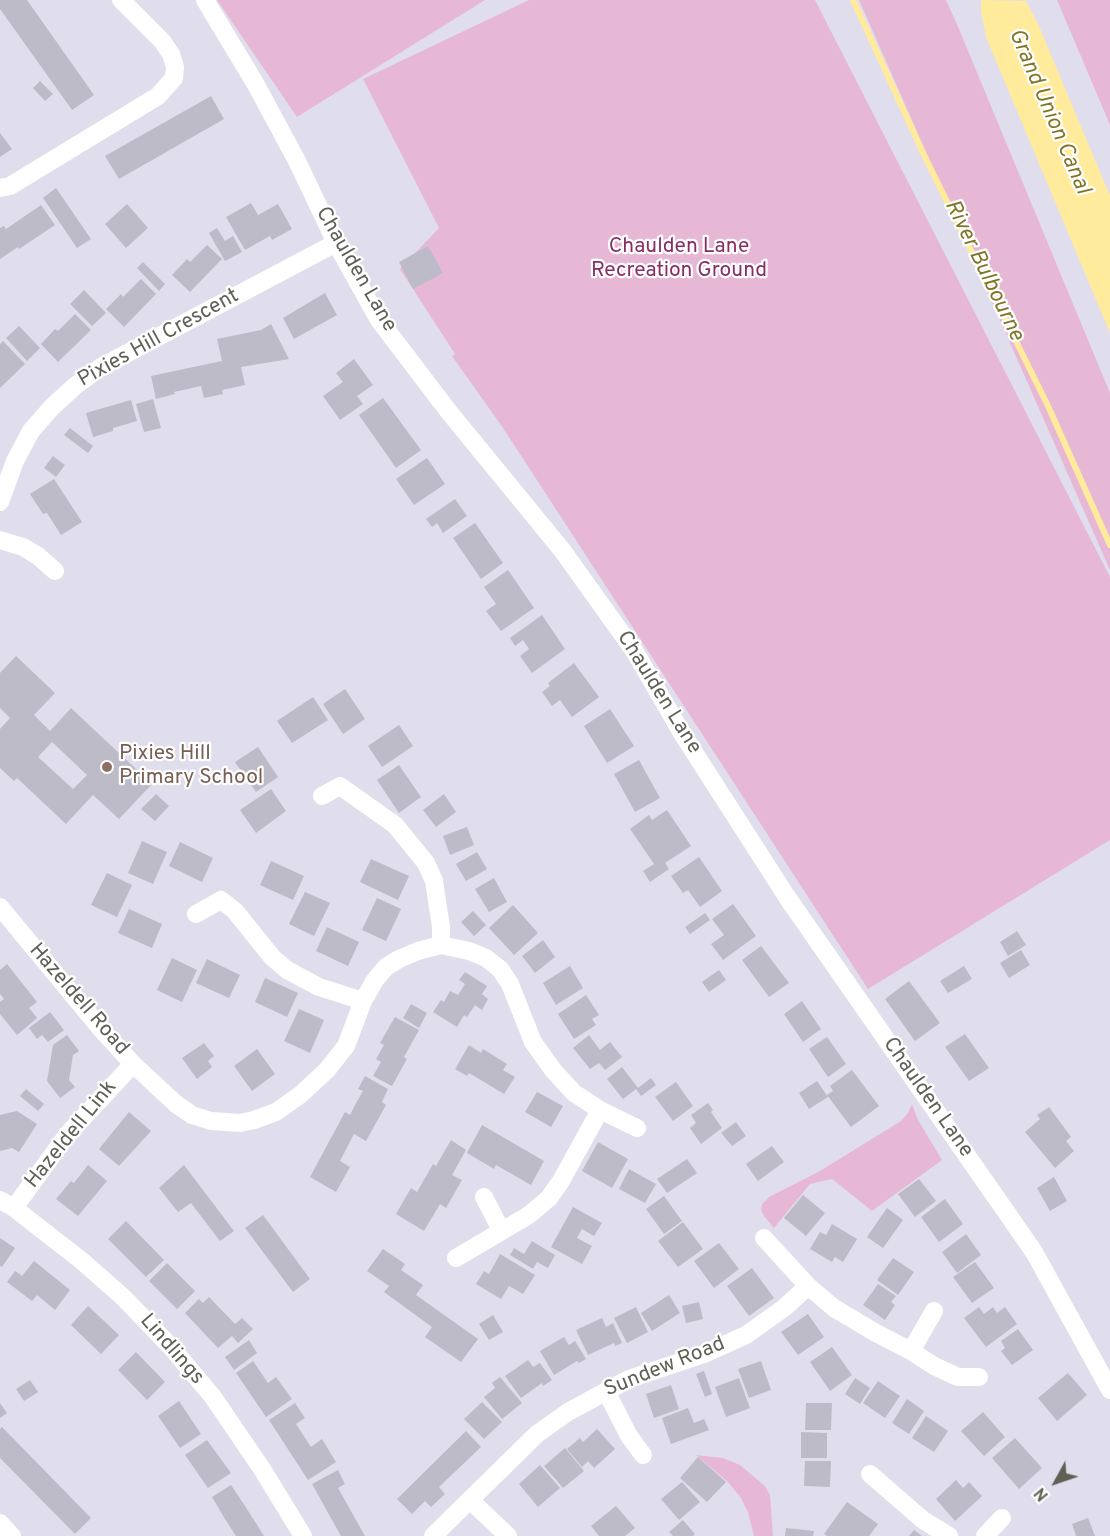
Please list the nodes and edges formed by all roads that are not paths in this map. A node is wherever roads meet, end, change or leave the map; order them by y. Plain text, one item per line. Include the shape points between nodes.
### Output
1 (121, 0) edge
2 (205, 0) edge
3 (0, 188) edge
4 (336, 243) junction
5 (0, 502) edge
6 (0, 540) edge
7 (55, 571) dead end
8 (322, 796) dead end
9 (0, 907) edge
10 (196, 914) dead end
11 (441, 945) junction
12 (363, 1001) junction
13 (133, 1064) junction
14 (600, 1110) junction
15 (637, 1128) dead end
16 (484, 1197) dead end
17 (7, 1204) edge
18 (501, 1230) junction
19 (764, 1238) dead end
20 (456, 1257) dead end
21 (808, 1286) junction
22 (934, 1311) dead end
23 (911, 1351) junction
24 (979, 1377) dead end
25 (1110, 1390) edge
26 (606, 1391) junction
27 (643, 1455) dead end
28 (870, 1474) dead end
29 (470, 1500) junction
30 (1002, 1518) dead end
31 (0, 1523) edge
32 (12, 1536) edge
33 (303, 1536) edge
34 (433, 1536) edge
35 (508, 1536) edge
36 (949, 1536) edge
37 (985, 1536) edge

1 - 3 street via 171,54 174,78 158,96 10,186
2 - 4 street, Chaulden Lane via 255,83
4 - 5 street, Pixies Hill Crescent via 101,367 75,386 31,431
4 - 25 street, Chaulden Lane via 379,320 562,550 635,652 787,897 1034,1252
6 - 7 street via 39,556
8 - 11 street via 340,786 395,825 426,863 434,881
9 - 13 street, Hazeldell Road
10 - 12 street via 221,900 287,970 319,987
11 - 12 street, Hazeldell Road via 386,967
11 - 14 street via 470,951 500,969 533,1042 574,1093
12 - 13 street, Hazeldell Road via 346,1046 327,1070 276,1112 254,1120 211,1121 192,1115
13 - 17 street, Hazeldell Link
14 - 15 street
14 - 18 street via 549,1198 529,1215
16 - 18 street
17 - 33 street, Lindlings via 82,1261 171,1347 213,1397
18 - 20 street
19 - 21 street
21 - 23 street via 834,1308
21 - 26 street, Sundew Road via 746,1335
22 - 23 street
23 - 24 street via 958,1377
26 - 27 street
26 - 29 street, Sundew Road via 537,1434
28 - 36 street via 923,1520
29 - 34 street, Sundew Road
29 - 35 street
30 - 37 street
31 - 32 street

